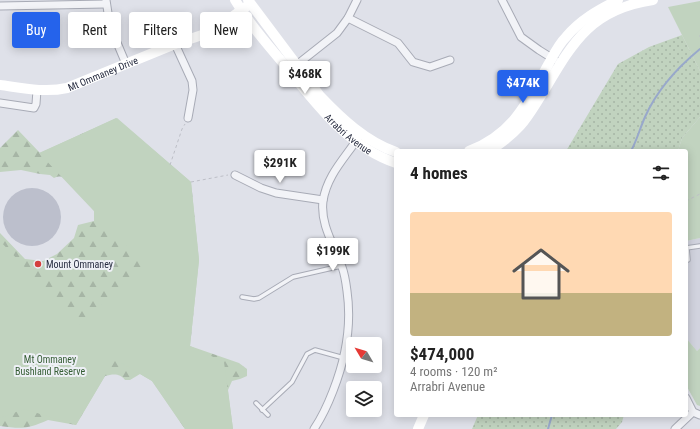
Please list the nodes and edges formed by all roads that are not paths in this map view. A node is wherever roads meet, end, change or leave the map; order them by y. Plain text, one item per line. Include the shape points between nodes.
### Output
1 (235, 0) edge
2 (357, 0) edge
3 (502, 0) edge
4 (618, 0) edge
5 (653, 0) edge
6 (106, 2) edge
7 (249, 2) edge
8 (0, 6) edge
9 (241, 10) junction
10 (348, 18) junction
11 (192, 38) edge
12 (165, 48) edge
13 (177, 48) edge
14 (450, 60) dead end
15 (556, 61) junction
16 (126, 64) junction
17 (293, 68) junction
18 (0, 85) edge
19 (37, 90) junction
20 (0, 103) edge
21 (188, 118) road end
22 (359, 137) junction
23 (475, 149) edge
24 (492, 149) edge
25 (394, 151) edge
26 (394, 162) edge
27 (235, 175) road end
28 (323, 200) junction
29 (700, 246) edge
30 (688, 248) edge
31 (342, 266) junction
32 (242, 297) dead end
33 (344, 358) junction
34 (688, 401) edge
35 (256, 403) dead end
36 (262, 410) junction
37 (697, 413) edge
38 (268, 416) dead end
39 (423, 417) edge
40 (314, 429) edge
41 (418, 429) edge
42 (674, 429) edge

1 - 9 street, Arrabri Avenue
2 - 10 street
3 - 15 street via 521,37
4 - 15 street via 594,12 578,25 562,41
5 - 15 street via 626,6 603,16
6 - 8 street
6 - 16 street via 110,26
7 - 9 street, Mt Ommaney Drive
7 - 17 street, Arrabri Avenue
9 - 11 street, Mt Ommaney Drive via 215,29
9 - 17 street, Arrabri Avenue
10 - 14 street via 398,43 413,62 430,67
10 - 17 street via 337,33
12 - 16 street, Mt Ommaney Drive
13 - 21 street via 192,81
15 - 23 street via 516,118 500,134
15 - 24 street via 533,109 520,126
16 - 19 street, Mt Ommaney Drive via 67,88 56,91
17 - 22 street, Arrabri Avenue via 323,113 334,124
18 - 19 street, Mt Ommaney Drive
19 - 20 street via 34,108
22 - 25 street, Arrabri Avenue
22 - 26 street, Arrabri Avenue via 378,156
22 - 28 street via 331,175
27 - 28 street via 276,193
28 - 31 street via 324,223
29 - 30 lane
31 - 32 lane via 293,277 259,298
31 - 33 street via 349,307 349,329
33 - 36 lane via 310,351 292,382
33 - 40 street via 325,410
34 - 37 street
35 - 36 lane
36 - 38 lane
37 - 42 street
39 - 41 street

